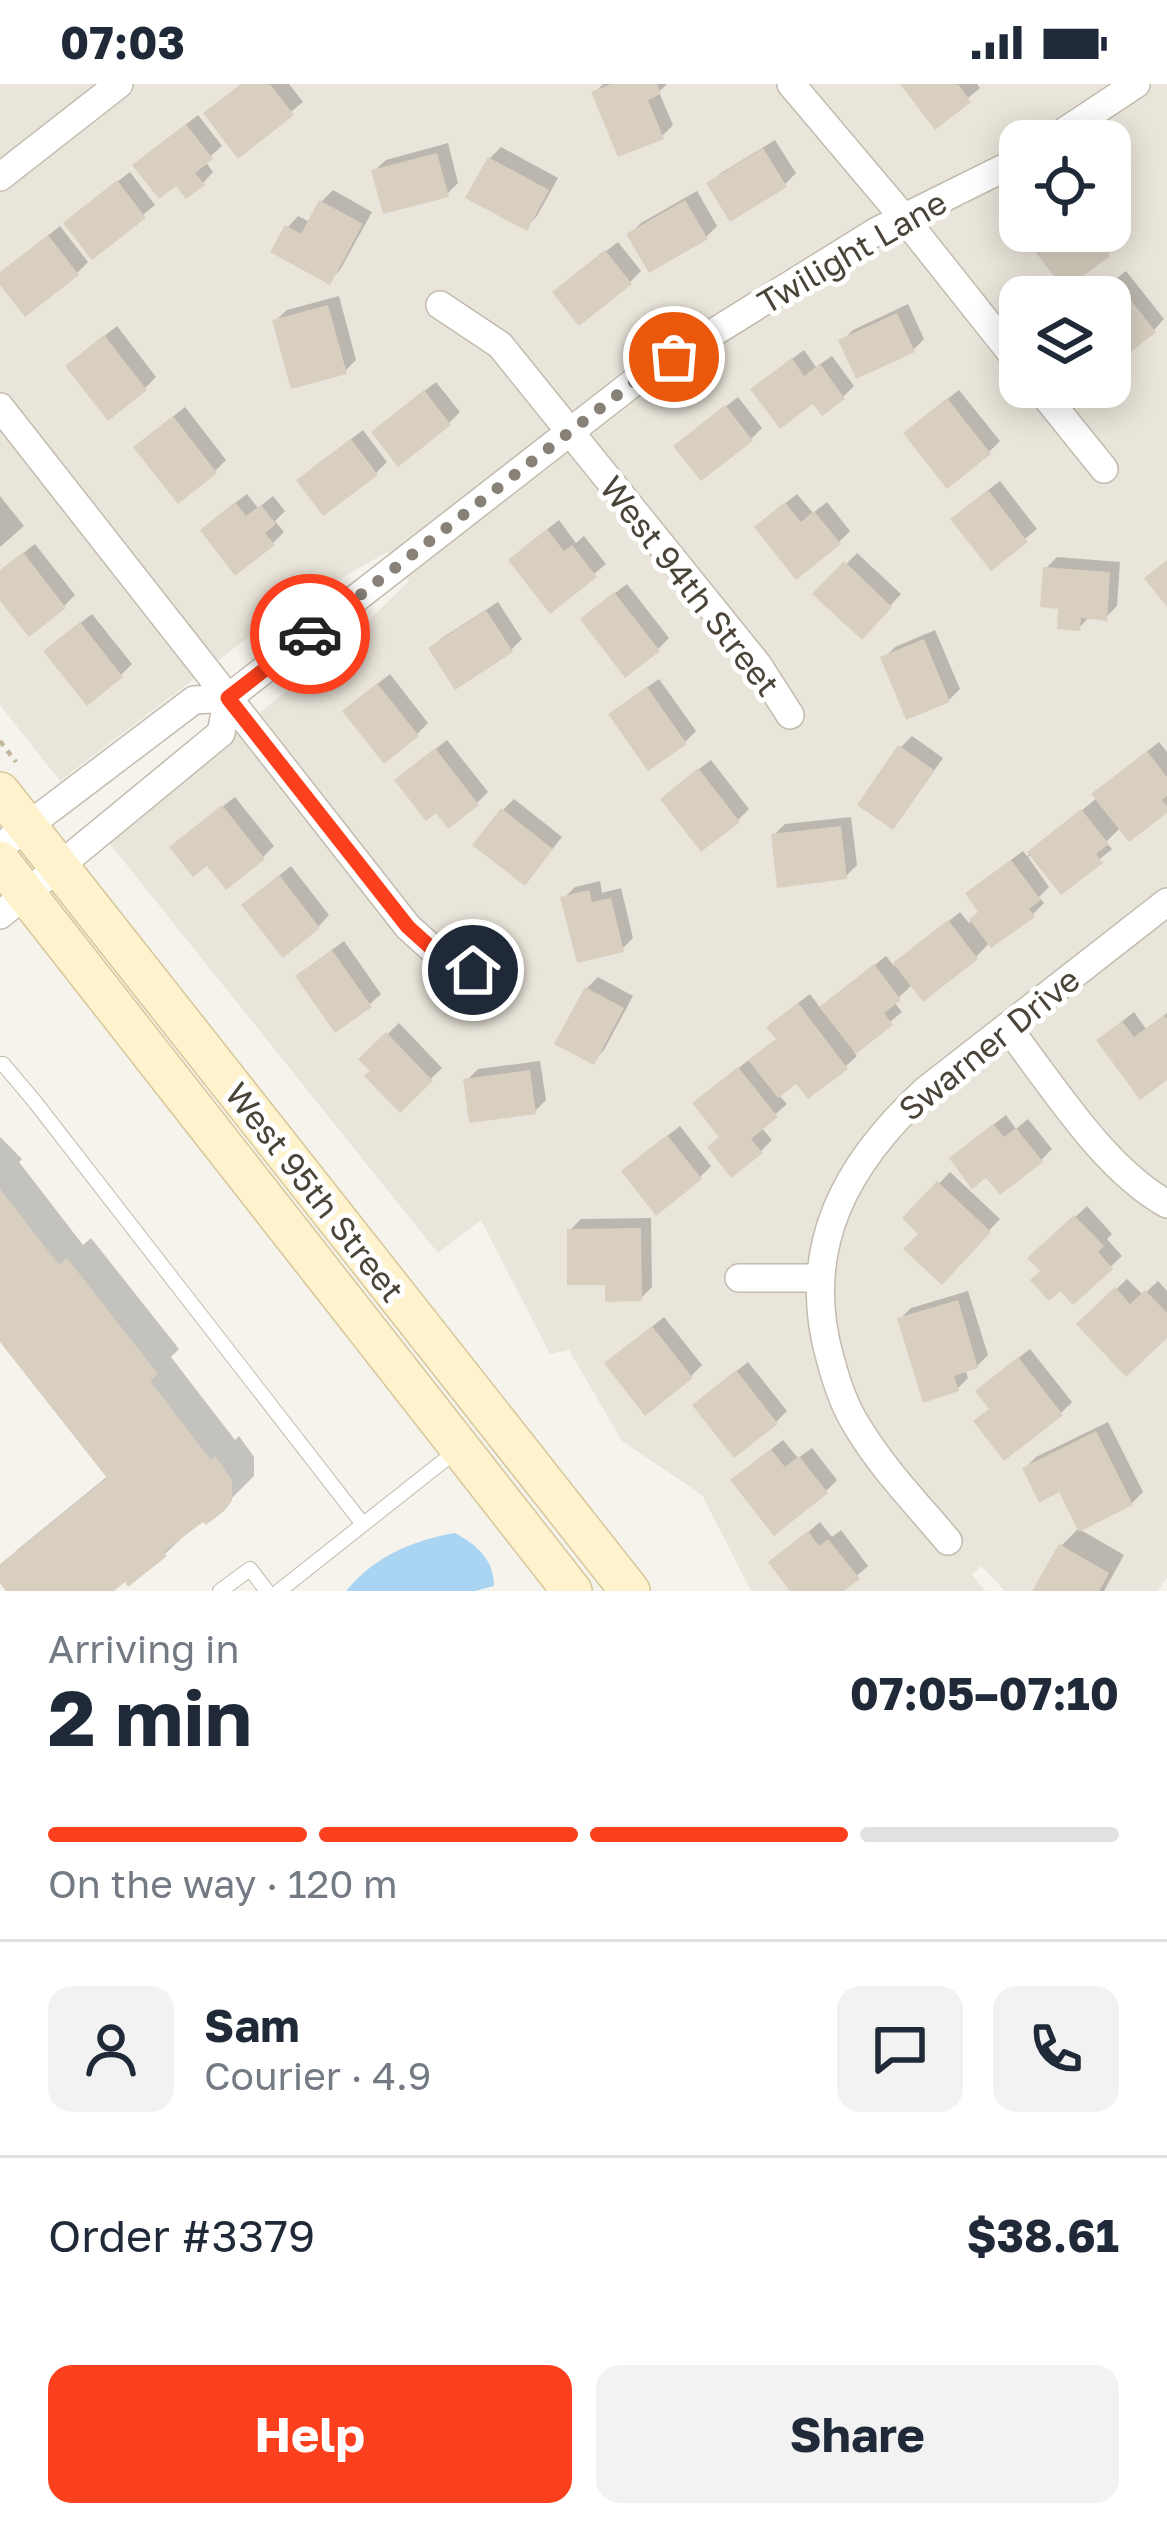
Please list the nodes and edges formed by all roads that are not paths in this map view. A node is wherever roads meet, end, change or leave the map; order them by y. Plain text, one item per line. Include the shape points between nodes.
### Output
1 (119, 84) edge
2 (791, 84) edge
3 (1136, 84) edge
4 (1082, 120) edge
5 (999, 170) edge
6 (0, 177) edge
7 (904, 218) junction
8 (440, 305) dead end
9 (999, 338) edge
10 (0, 406) edge
11 (1055, 408) edge
12 (569, 432) junction
13 (1104, 470) dead end
14 (228, 698) junction
15 (790, 715) dead end
16 (0, 793) edge
17 (13, 837) edge
18 (0, 861) edge
19 (58, 867) junction
20 (1167, 902) edge
21 (13, 905) edge
22 (473, 970) dead end
23 (1008, 1028) junction
24 (0, 1064) edge
25 (1167, 1204) edge
26 (739, 1278) dead end
27 (819, 1278) junction
28 (460, 1448) junction
29 (362, 1523) junction
30 (948, 1541) dead end
31 (220, 1591) edge
32 (267, 1591) edge
33 (279, 1591) edge
34 (572, 1591) edge
35 (630, 1591) edge

1 - 6 street
2 - 7 street
3 - 4 street
5 - 7 street, Twilight Lane
7 - 9 street
7 - 12 street, Twilight Lane via 634,382
8 - 12 street, West 94th Street via 500,345
10 - 14 street
11 - 13 street
12 - 14 street, Twilight Lane
12 - 15 street, West 94th Street
14 - 17 street, Twilight Lane via 194,700
14 - 19 street, Twilight Lane via 221,733
14 - 22 street via 408,927
16 - 17 main road, West 95th Street
17 - 19 main road, West 95th Street
18 - 21 main road, West 95th Street
19 - 21 street, Twilight Lane
19 - 35 main road, West 95th Street
20 - 23 street, Swarner Drive
21 - 28 main road, West 95th Street
23 - 25 street via 1109,1159
23 - 27 street, Swarner Drive via 926,1090 872,1145 838,1204
24 - 29 lane
26 - 27 street
27 - 30 street, Swarner Drive via 824,1340 855,1424
28 - 29 lane
28 - 34 main road, West 95th Street
29 - 33 lane
31 - 32 lane via 250,1569

